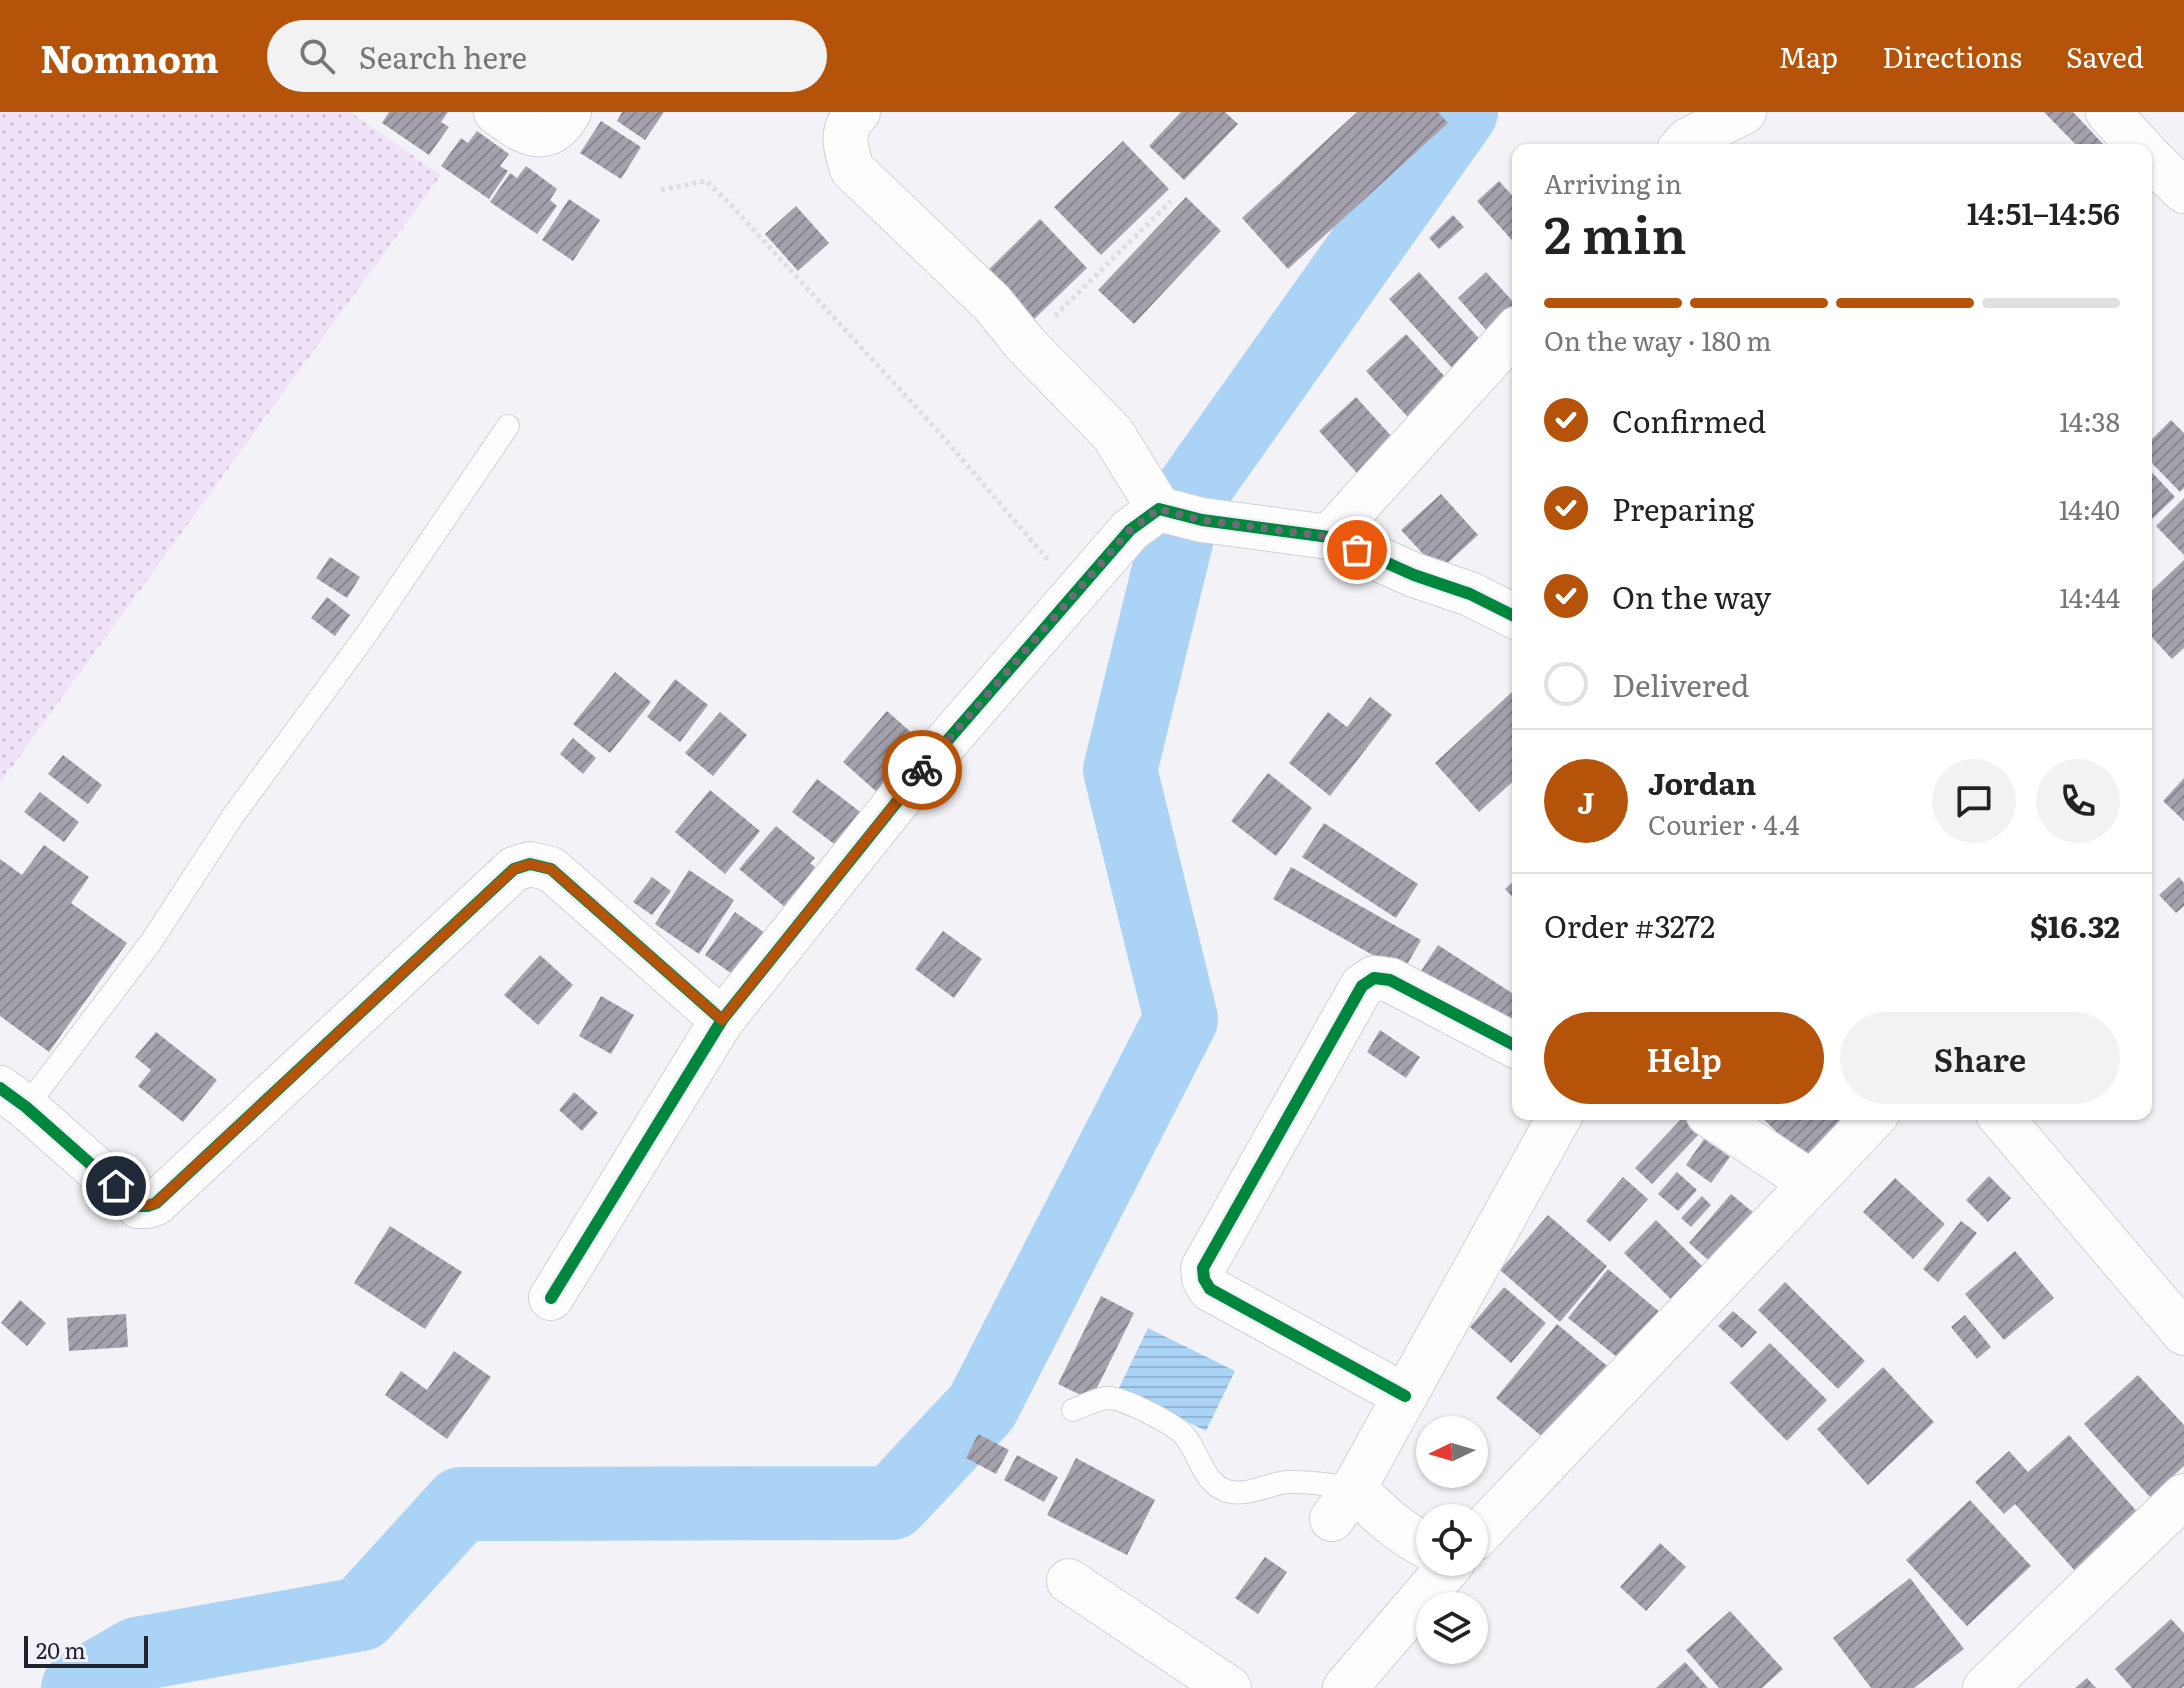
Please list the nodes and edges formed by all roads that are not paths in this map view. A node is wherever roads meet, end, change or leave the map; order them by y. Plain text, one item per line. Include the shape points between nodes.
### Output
1 (496, 112) edge
2 (569, 112) edge
3 (858, 112) edge
4 (1744, 112) edge
5 (2108, 112) edge
6 (1684, 144) edge
7 (2137, 144) edge
8 (2152, 160) edge
9 (2184, 191) edge
10 (1512, 335) edge
11 (508, 426) dead end
12 (1179, 514) junction
13 (1329, 537) junction
14 (1512, 615) edge
15 (722, 1020) junction
16 (1512, 1044) edge
17 (13, 1097) edge
18 (1558, 1120) edge
19 (1717, 1120) edge
20 (1871, 1120) edge
21 (2003, 1120) edge
22 (1812, 1183) junction
23 (551, 1298) dead end
24 (2184, 1333) edge
25 (1405, 1396) junction
26 (1073, 1410) dead end
27 (2184, 1496) edge
28 (1343, 1503) junction
29 (1488, 1526) edge
30 (1416, 1541) edge
31 (1441, 1576) edge
32 (1069, 1581) dead end
33 (1229, 1688) edge
34 (1345, 1688) edge
35 (1985, 1688) edge

1 - 2 street via 524,132 543,134 560,128
3 - 12 street via 845,133 852,169 992,303
4 - 6 street
5 - 7 street
8 - 9 street
10 - 13 street
11 - 17 lane via 366,635 233,816 151,942
12 - 13 street
12 - 15 street via 1130,530 928,763
13 - 14 street
15 - 17 street via 551,869 530,864 514,869 156,1203 138,1206
15 - 23 street
16 - 25 street via 1390,980 1374,978 1362,986 1203,1268 1210,1289
18 - 25 street
19 - 22 street
20 - 22 street
21 - 24 street
22 - 29 street
25 - 28 street
26 - 28 lane via 1107,1398 1121,1399 1184,1435 1204,1472 1230,1492 1289,1482
27 - 35 street
28 - 30 street via 1380,1515
31 - 34 street
32 - 33 street

